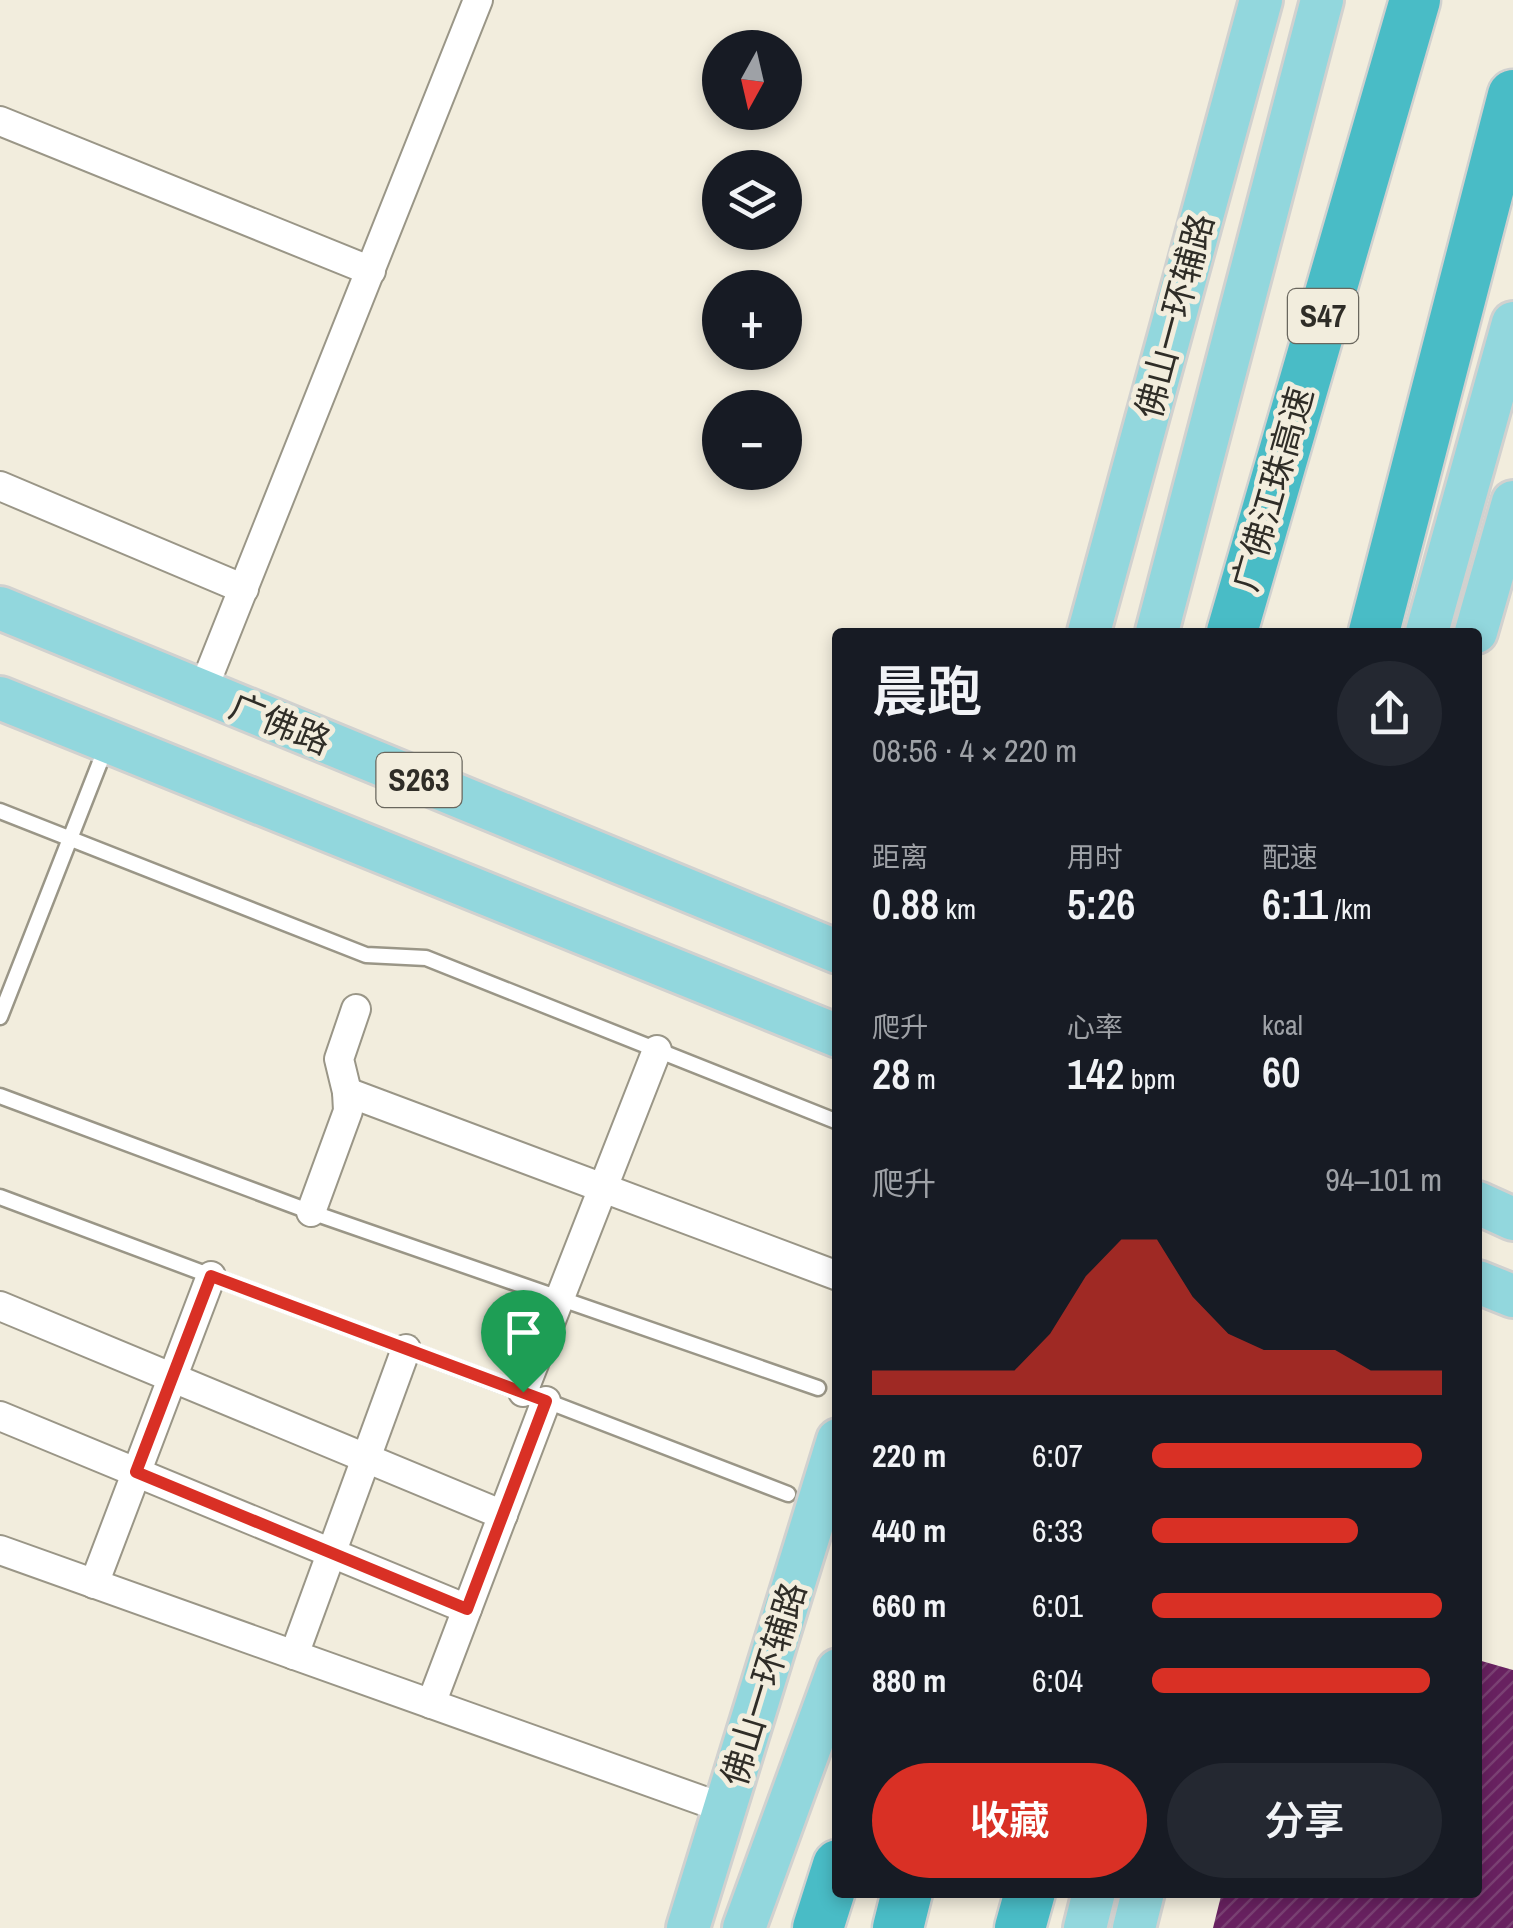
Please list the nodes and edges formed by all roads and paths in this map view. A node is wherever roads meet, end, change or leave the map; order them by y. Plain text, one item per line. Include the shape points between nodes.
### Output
1 (478, 0) edge
2 (1262, 0) edge
3 (1322, 0) edge
4 (1415, 0) edge
5 (1513, 95) edge
6 (0, 121) edge
7 (370, 271) junction
8 (1513, 323) edge
9 (0, 486) edge
10 (1513, 502) edge
11 (244, 589) junction
12 (0, 608) edge
13 (1090, 628) edge
14 (1158, 628) edge
15 (1233, 628) edge
16 (1375, 628) edge
17 (1428, 628) edge
18 (1477, 628) edge
19 (202, 692) junction
20 (0, 698) edge
21 (108, 742) junction
22 (0, 810) edge
23 (70, 838) junction
24 (832, 950) edge
25 (356, 1009) dead end
26 (0, 1017) edge
27 (832, 1034) edge
28 (657, 1050) junction
29 (347, 1092) junction
30 (0, 1096) edge
31 (832, 1120) edge
32 (603, 1188) junction
33 (0, 1197) edge
34 (1482, 1205) edge
35 (311, 1212) junction
36 (1513, 1219) edge
37 (832, 1274) edge
38 (211, 1276) junction
39 (1482, 1284) edge
40 (1513, 1296) edge
41 (560, 1298) junction
42 (0, 1306) edge
43 (406, 1349) junction
44 (172, 1378) junction
45 (818, 1388) dead end
46 (534, 1396) junction
47 (0, 1416) edge
48 (366, 1458) junction
49 (832, 1460) edge
50 (136, 1472) junction
51 (788, 1494) dead end
52 (503, 1515) junction
53 (0, 1550) edge
54 (332, 1552) junction
55 (94, 1584) junction
56 (467, 1609) junction
57 (294, 1655) junction
58 (832, 1687) edge
59 (431, 1704) junction
60 (726, 1808) junction
61 (832, 1884) edge
62 (1092, 1898) edge
63 (1142, 1898) edge
64 (751, 1912) edge
65 (688, 1928) edge
66 (818, 1928) edge
67 (1085, 1928) edge
68 (1134, 1928) edge

1 - 7 street
2 - 13 main road, 佛山一环辅路
3 - 14 main road, 佛山一环辅路
4 - 15 highway, 广佛江珠高速 / S47
5 - 16 highway
6 - 7 street
7 - 11 street
8 - 17 main road
9 - 11 street
10 - 18 main road
11 - 19 street
12 - 19 main road, 广佛路 / S263
19 - 24 main road, 广佛路 / S263
20 - 21 main road, S263
21 - 23 lane
21 - 27 main road, S263
22 - 23 lane
23 - 26 lane
23 - 28 lane via 366,955 426,958
25 - 29 street via 339,1059
28 - 31 lane
28 - 32 street
29 - 32 street
29 - 35 street via 348,1111
30 - 35 lane
32 - 37 street
32 - 41 street
33 - 38 lane
34 - 36 main road
35 - 41 lane
38 - 43 lane
38 - 44 street
39 - 40 main road
41 - 45 lane
41 - 46 street
42 - 44 street
43 - 46 lane
43 - 48 street
44 - 48 street
44 - 50 street
46 - 51 lane
46 - 52 street
47 - 50 street
48 - 52 street
48 - 54 street
49 - 60 main road, 佛山一环辅路
50 - 54 street
50 - 55 street
52 - 56 street
53 - 55 street
54 - 56 street
54 - 57 street
55 - 57 street
56 - 59 street
57 - 59 street
58 - 64 main road, 佛山一环辅路
59 - 60 street
60 - 65 main road, 佛山一环辅路
61 - 66 highway
62 - 67 main road
63 - 68 main road

